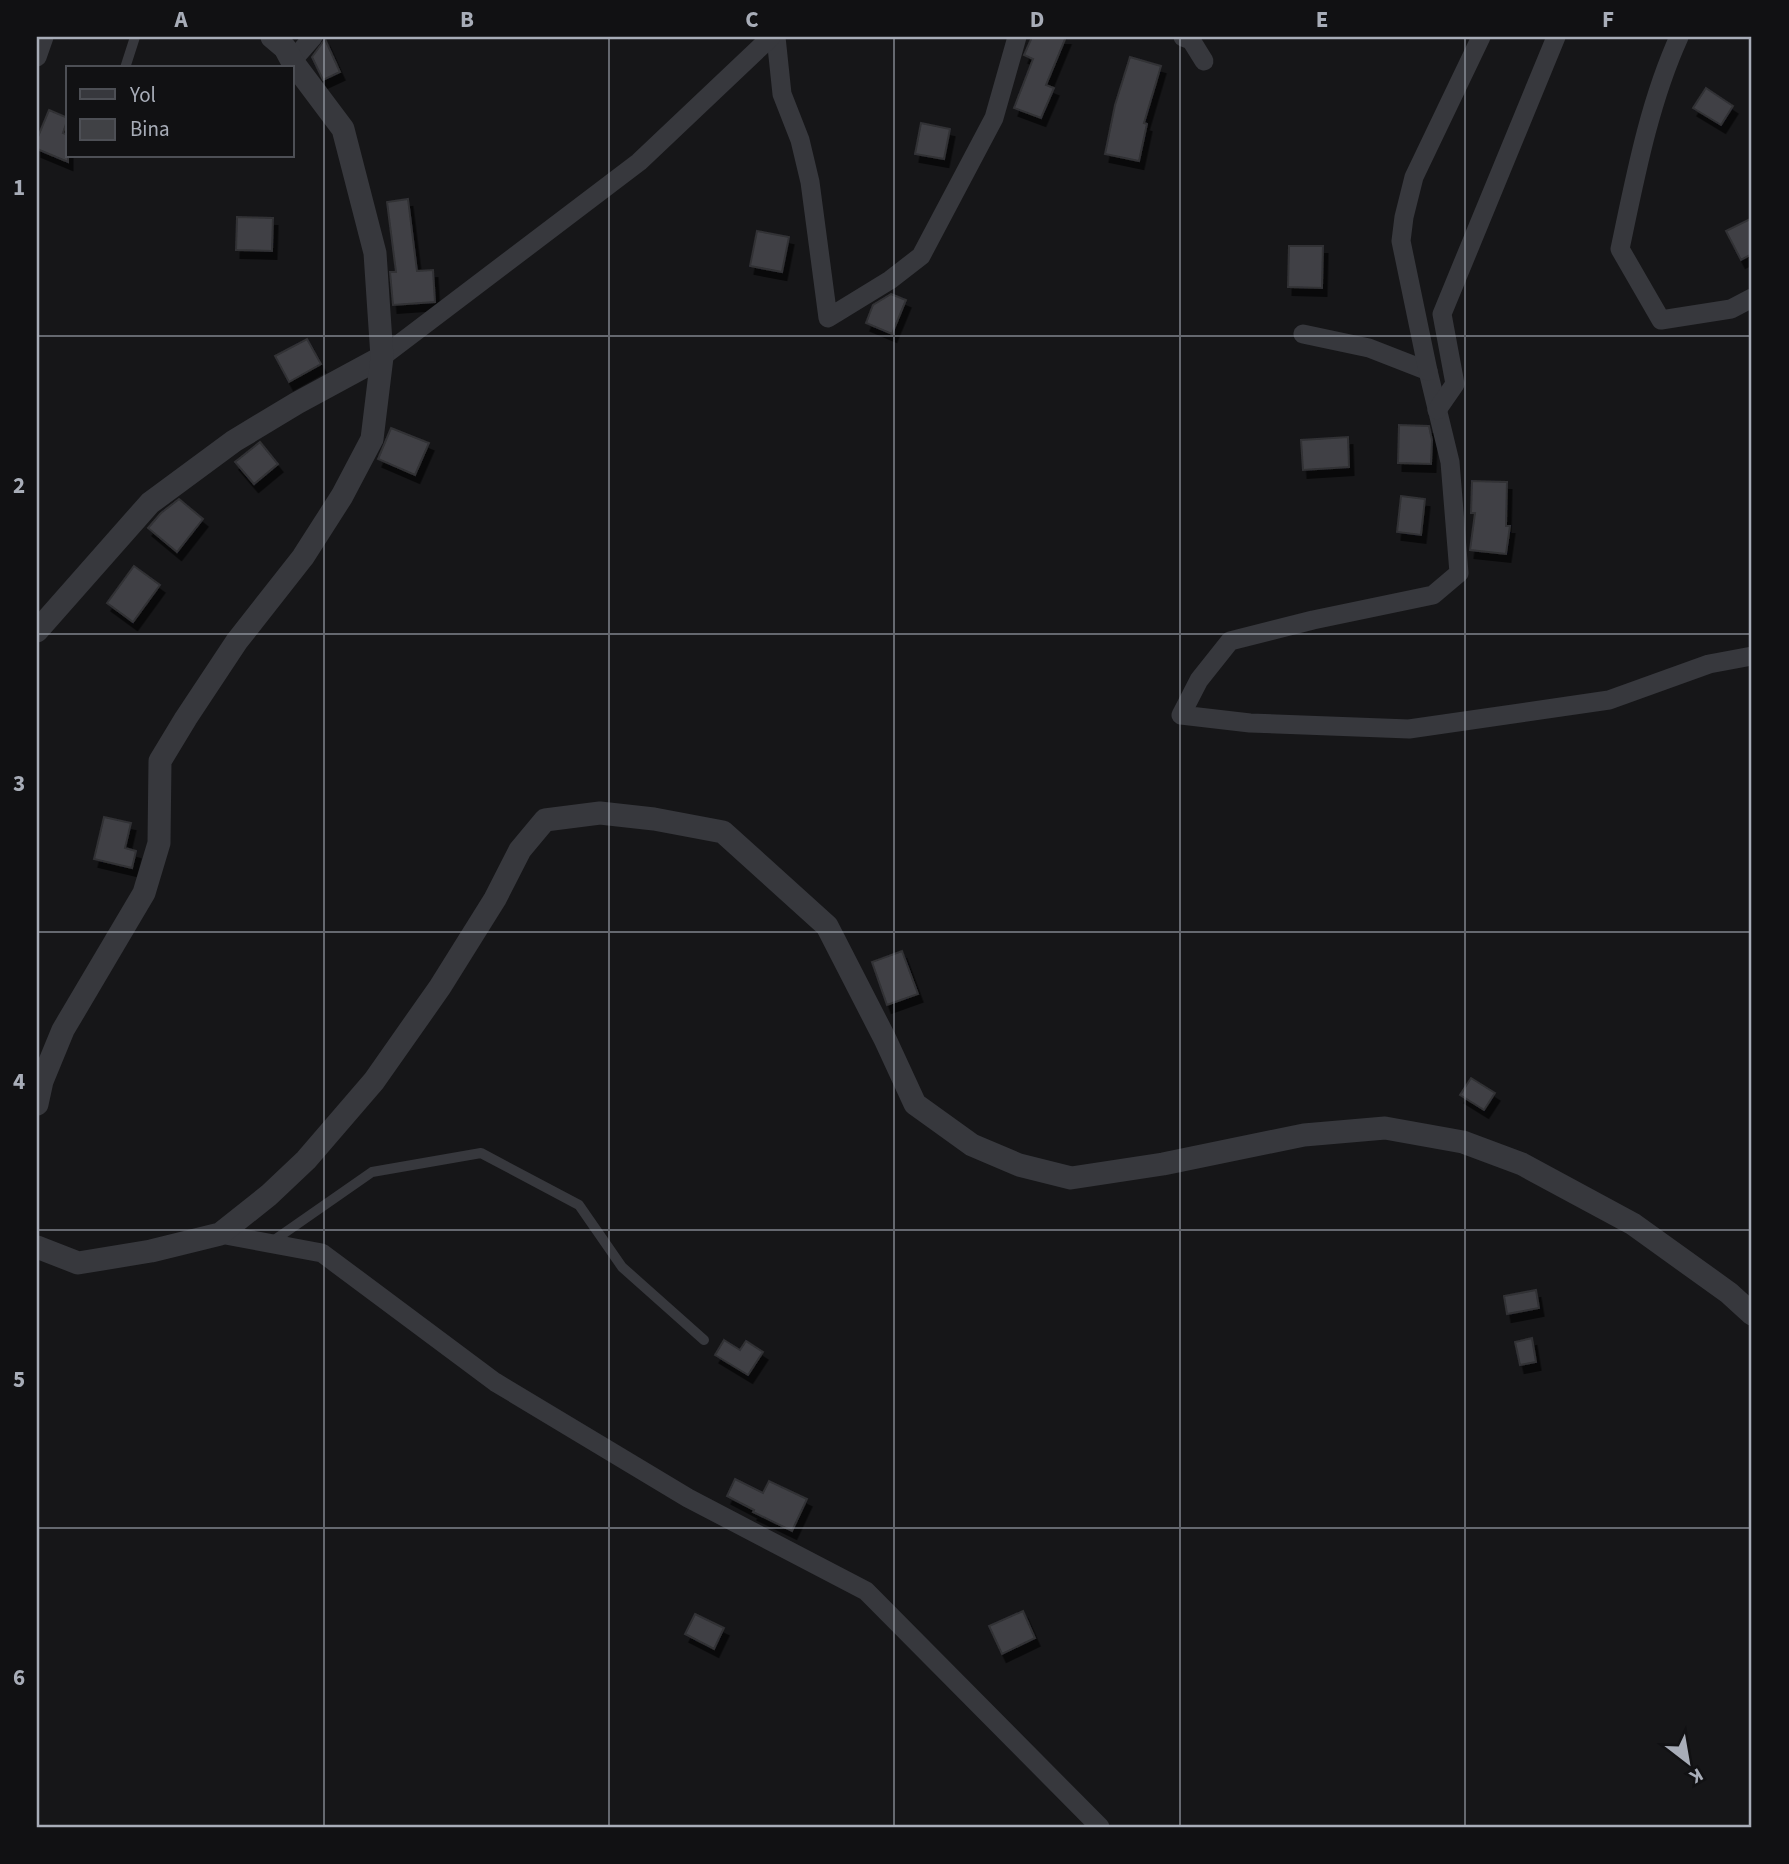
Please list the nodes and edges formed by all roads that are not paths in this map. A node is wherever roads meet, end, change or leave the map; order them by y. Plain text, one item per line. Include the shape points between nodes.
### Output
1 (44, 37) edge
2 (135, 37) edge
3 (272, 37) edge
4 (313, 37) edge
5 (773, 37) edge
6 (1017, 37) edge
7 (1184, 37) edge
8 (1481, 37) edge
9 (1556, 37) edge
10 (1679, 37) edge
11 (37, 57) edge
12 (292, 61) junction
13 (1204, 61) dead end
14 (126, 66) edge
15 (1752, 298) edge
16 (1303, 334) dead end
17 (382, 357) junction
18 (1428, 371) junction
19 (1437, 410) junction
20 (37, 631) edge
21 (1752, 656) edge
22 (37, 1104) edge
23 (220, 1234) junction
24 (269, 1243) junction
25 (37, 1247) edge
26 (1752, 1314) edge
27 (704, 1340) dead end
28 (1100, 1827) edge

1 - 11 street
2 - 14 lane
3 - 12 street
4 - 12 street
5 - 6 street via 782,94 810,182 828,318 921,256 994,118
5 - 17 street via 639,162
7 - 13 street
8 - 18 street via 1414,177 1404,217 1401,241
9 - 19 street via 1442,314 1455,384
10 - 15 street via 1636,173 1620,249 1661,320 1731,309
12 - 17 street via 343,130 375,253
16 - 18 street via 1369,348
17 - 20 street via 234,440 150,503
17 - 22 street via 372,439 342,496 303,557 230,652 160,761 159,843 144,893 63,1030
18 - 19 street
19 - 21 street via 1450,462 1459,572 1433,595 1230,641 1199,680 1181,715 1250,723 1409,729 1609,700 1709,664
23 - 24 street
23 - 25 street via 78,1263
23 - 26 street via 306,1160 374,1081 461,954 520,850 545,820 600,813 723,832 766,870 827,926 915,1104 972,1145 1019,1165 1071,1178 1304,1135 1385,1128 1463,1142 1522,1164 1633,1224
24 - 27 lane via 372,1172 481,1153 579,1205 622,1267
24 - 28 street via 321,1253 495,1382 688,1499 866,1591

